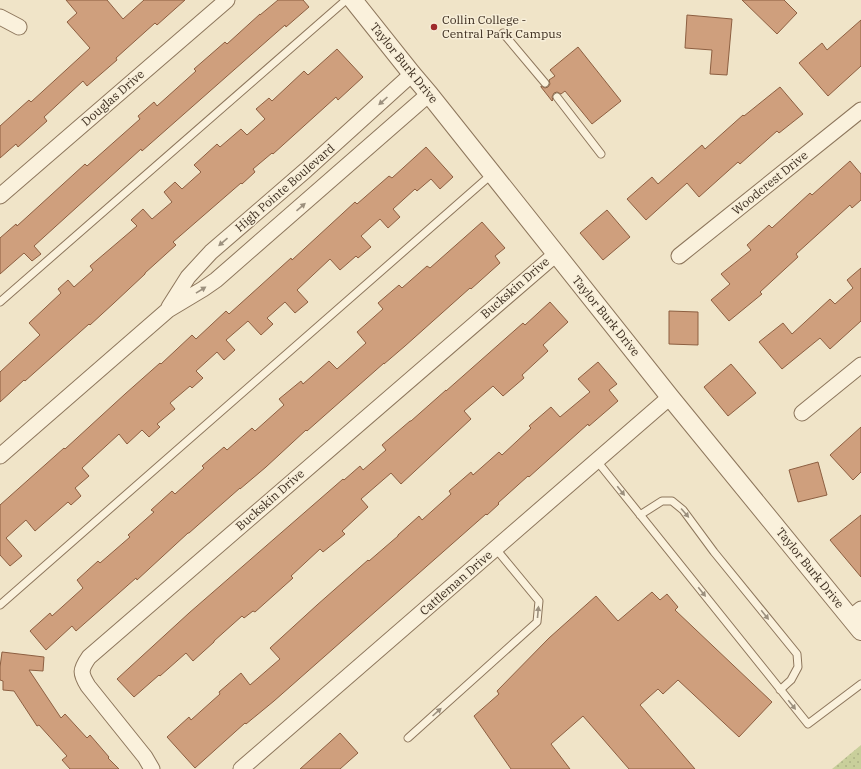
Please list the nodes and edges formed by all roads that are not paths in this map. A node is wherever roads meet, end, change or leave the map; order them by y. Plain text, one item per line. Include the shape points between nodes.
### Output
1 (227, 0) edge
2 (346, 0) edge
3 (353, 0) edge
4 (0, 17) edge
5 (19, 27) dead end
6 (503, 33) dead end
7 (412, 74) junction
8 (545, 83) dead end
9 (429, 94) junction
10 (556, 97) dead end
11 (861, 110) edge
12 (601, 154) dead end
13 (493, 174) junction
14 (0, 196) edge
15 (556, 254) junction
16 (679, 256) dead end
17 (0, 302) edge
18 (168, 310) junction
19 (861, 366) edge
20 (670, 397) junction
21 (802, 413) dead end
22 (0, 456) edge
23 (596, 461) junction
24 (640, 515) junction
25 (496, 549) junction
26 (0, 605) edge
27 (857, 619) edge
28 (861, 684) edge
29 (780, 690) junction
30 (408, 738) dead end
31 (152, 769) edge
32 (241, 769) edge

1 - 14 street, Douglas Drive
2 - 17 lane
3 - 7 street, Taylor Burk Drive
4 - 5 street
6 - 8 lane
7 - 9 street, Taylor Burk Drive
7 -> 18 street, High Pointe Boulevard via 211,252 188,277
9 - 13 street, Taylor Burk Drive
18 -> 9 street, High Pointe Boulevard via 216,280
10 - 12 lane
11 - 16 street, Woodcrest Drive
13 - 15 street, Taylor Burk Drive
13 - 26 lane
15 - 20 street, Taylor Burk Drive
15 - 31 street, Buckskin Drive via 89,657 82,670 88,686
18 - 22 street, High Pointe Boulevard
19 - 21 street
20 - 23 street, Cattleman Drive
20 - 27 street, Taylor Burk Drive
23 -> 24 lane
23 - 25 street, Cattleman Drive
24 -> 29 lane
24 -> 29 lane via 662,501 672,501 683,510 797,654 798,667
30 -> 25 lane via 538,622 539,601
25 - 32 street, Cattleman Drive
29 -> 28 lane via 808,724

